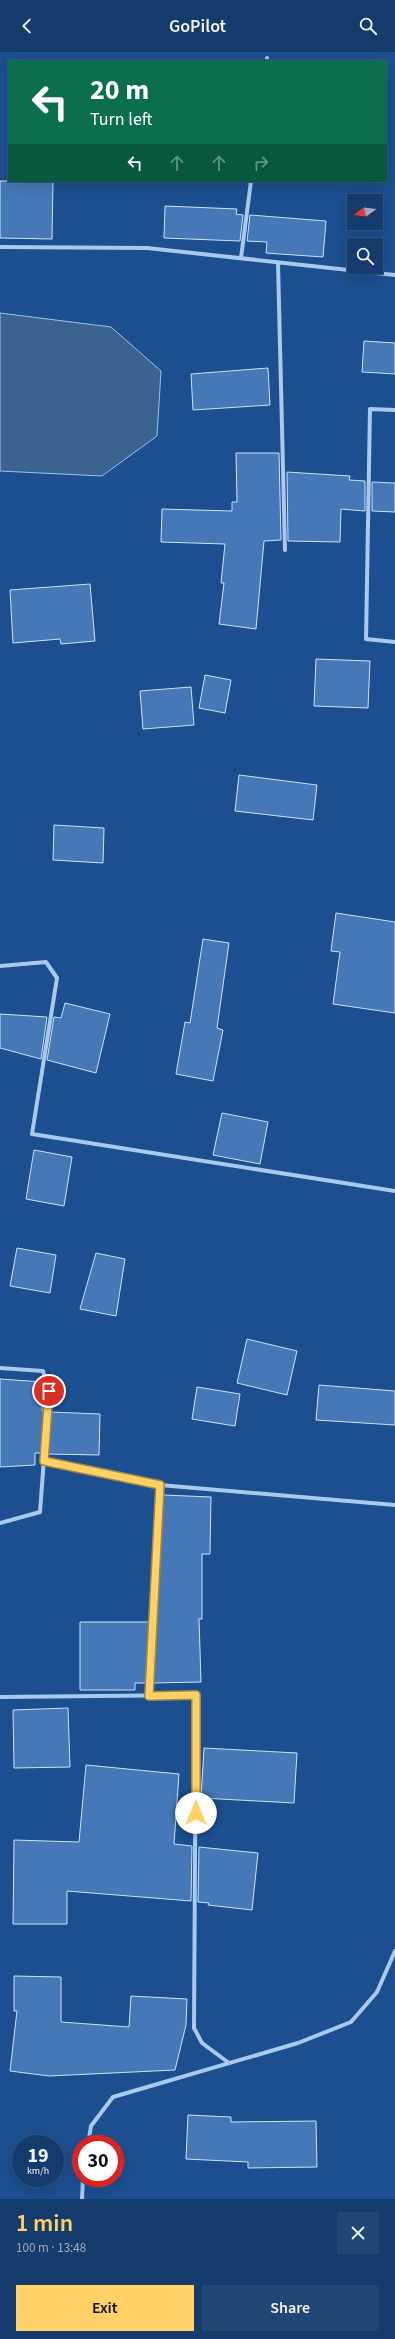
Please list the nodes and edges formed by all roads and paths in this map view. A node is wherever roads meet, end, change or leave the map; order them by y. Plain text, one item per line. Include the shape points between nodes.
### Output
1 (251, 182) edge
2 (0, 247) edge
3 (242, 258) junction
4 (278, 263) junction
5 (395, 275) edge
6 (395, 410) edge
7 (285, 550) dead end
8 (395, 642) edge
9 (0, 966) edge
10 (395, 1191) edge
11 (0, 1368) edge
12 (44, 1461) junction
13 (160, 1485) junction
14 (395, 1506) edge
15 (0, 1523) edge
16 (149, 1696) junction
17 (0, 1697) edge
18 (395, 1951) edge
19 (230, 2063) junction
20 (90, 2135) edge
21 (83, 2187) edge
22 (82, 2199) edge

1 - 3 street
2 - 3 street via 147,248
3 - 4 street
4 - 5 street
4 - 7 street
6 - 8 street via 370,409 366,639
9 - 10 street via 46,962 57,978 32,1134
11 - 12 street via 43,1371 49,1391
12 - 13 street
12 - 15 street via 40,1512
13 - 14 street
13 - 16 street
16 - 17 street
16 - 19 street via 196,1695 194,2028 202,2043
18 - 19 street via 377,1992 351,2022 298,2043
19 - 20 street via 112,2097 91,2126
21 - 22 street

